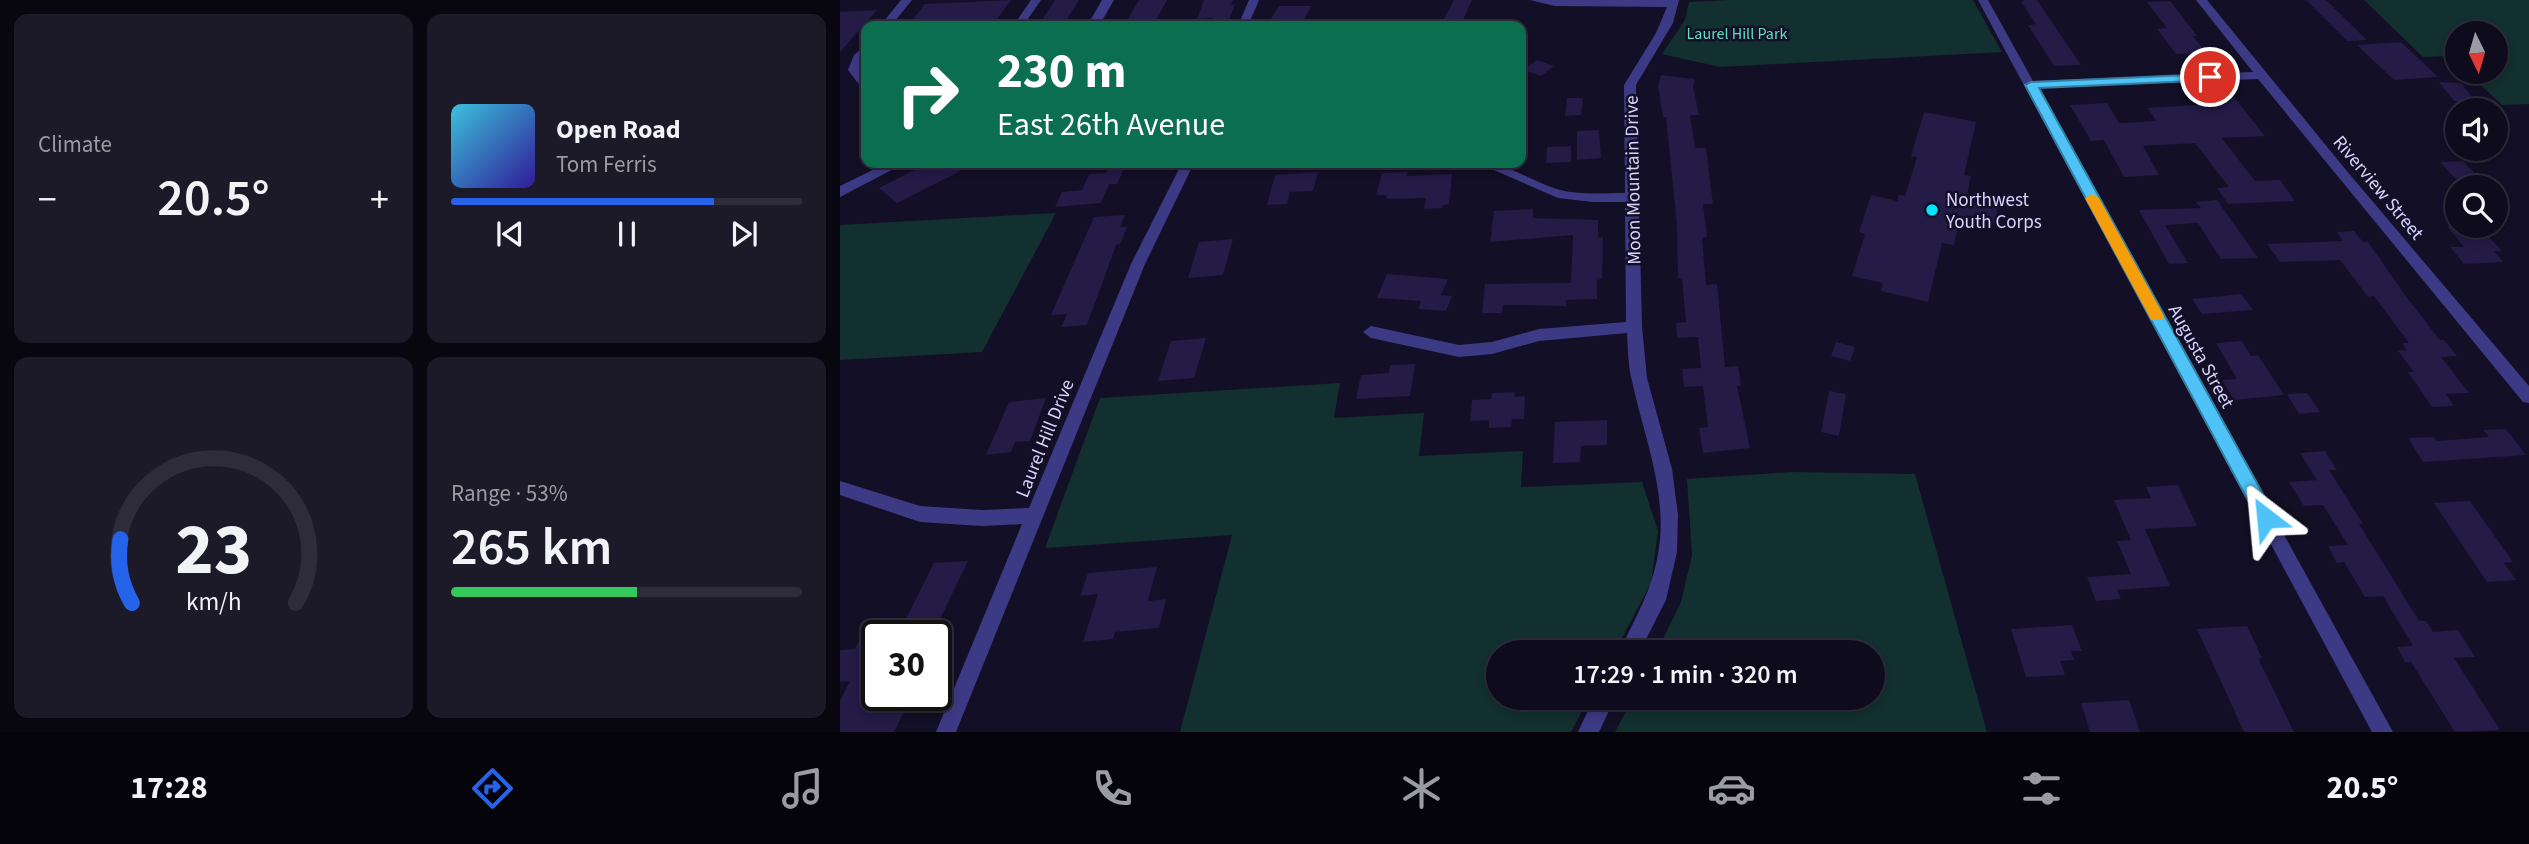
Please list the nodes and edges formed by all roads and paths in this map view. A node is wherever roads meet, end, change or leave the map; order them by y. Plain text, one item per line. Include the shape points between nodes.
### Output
1 (907, 0) edge
2 (1036, 0) edge
3 (1108, 0) edge
4 (1254, 0) edge
5 (1535, 0) edge
6 (1983, 0) edge
7 (2201, 0) edge
8 (1674, 2) edge
9 (889, 21) edge
10 (1021, 21) edge
11 (1096, 21) edge
12 (1245, 21) edge
13 (861, 54) edge
14 (2262, 75) junction
15 (861, 80) edge
16 (2031, 85) junction
17 (888, 168) edge
18 (1186, 168) edge
19 (1497, 168) edge
20 (840, 192) edge
21 (1633, 197) junction
22 (1634, 327) junction
23 (1371, 332) dead end
24 (2529, 397) edge
25 (840, 488) edge
26 (1035, 516) junction
27 (1636, 640) edge
28 (1599, 710) edge
29 (946, 732) edge
30 (1588, 732) edge
31 (2384, 732) edge

1 - 9 street
2 - 10 street
3 - 11 street
4 - 12 street
5 - 8 street, Moon Mountain Drive
6 - 16 street, Augusta Street
7 - 14 street, Riverview Street
8 - 21 street, Moon Mountain Drive via 1670,19 1630,85
13 - 15 street via 854,70
14 - 16 street
14 - 24 street, Riverview Street
16 - 31 street, Augusta Street
17 - 20 street
18 - 26 street, Laurel Hill Drive via 1138,264
19 - 21 street via 1558,194
21 - 22 street, Moon Mountain Drive
22 - 23 street via 1539,335 1492,348 1459,351
22 - 27 street, Moon Mountain Drive via 1639,378 1663,469 1668,527 1668,552 1656,600
25 - 26 street via 920,514
26 - 29 street, Laurel Hill Drive
28 - 30 street

